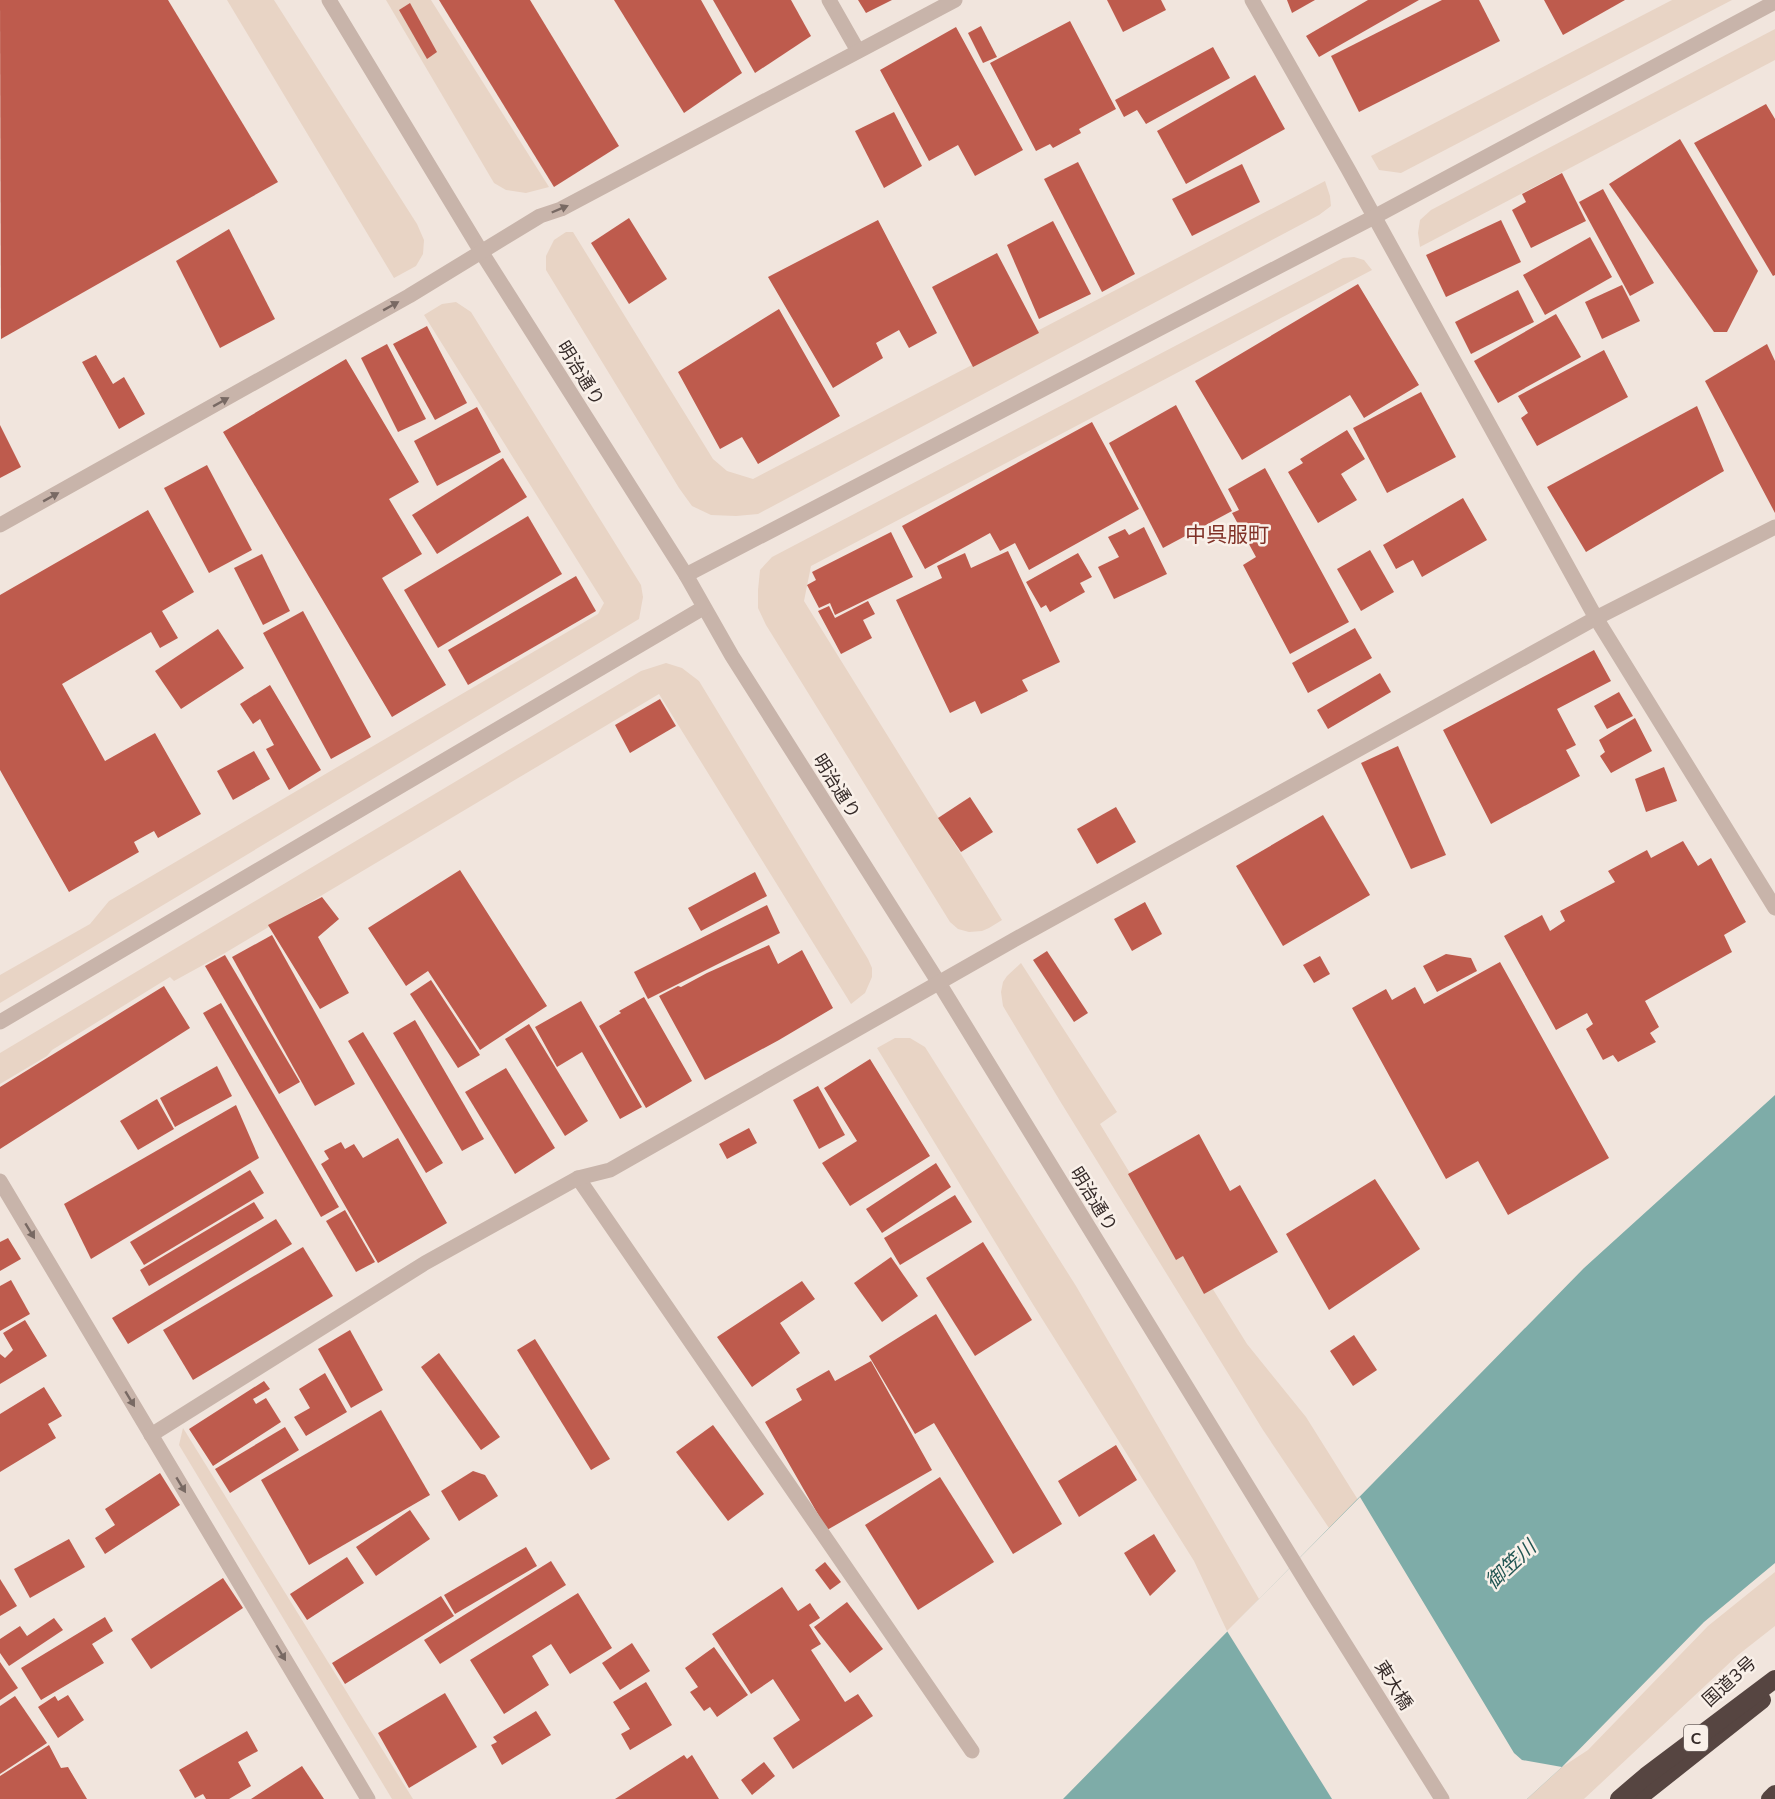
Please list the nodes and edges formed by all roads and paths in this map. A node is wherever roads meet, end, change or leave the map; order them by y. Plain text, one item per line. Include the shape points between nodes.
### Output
1 (329, 0) edge
2 (829, 0) edge
3 (955, 0) edge
4 (1252, 0) edge
5 (1775, 2) edge
6 (858, 51) junction
7 (1374, 217) junction
8 (482, 253) junction
9 (0, 525) edge
10 (1775, 527) edge
11 (686, 575) junction
12 (703, 608) junction
13 (1596, 618) junction
14 (1775, 908) edge
15 (939, 983) junction
16 (0, 1022) edge
17 (578, 1178) junction
18 (0, 1181) edge
19 (151, 1435) junction
20 (1313, 1593) joint
21 (1775, 1669) edge
22 (1775, 1679) edge
23 (1775, 1689) edge
24 (972, 1751) dead end
25 (1775, 1794) edge
26 (368, 1799) edge
27 (1442, 1799) edge
28 (1619, 1799) edge
29 (1632, 1799) edge
30 (1636, 1799) edge
31 (1770, 1799) edge

1 - 8 street, 明治通り
2 - 6 street
3 - 6 street
4 - 7 street
5 - 7 street
8 -> 6 street via 540,216 561,209
7 - 11 street
7 - 13 street
9 -> 8 street
8 - 11 street, 明治通り
10 - 13 street
11 - 12 street, 明治通り
12 - 15 street, 明治通り
12 - 16 street
13 - 14 street
13 - 15 street
15 - 17 street via 610,1170
15 - 20 street, 明治通り
17 - 19 street via 425,1263
17 - 24 street
18 -> 19 street
19 -> 26 street
20 - 27 street, 東大橋
21 - 29 highway, 国道3号
22 - 28 highway, C, bridge
23 - 30 highway
25 - 31 highway

